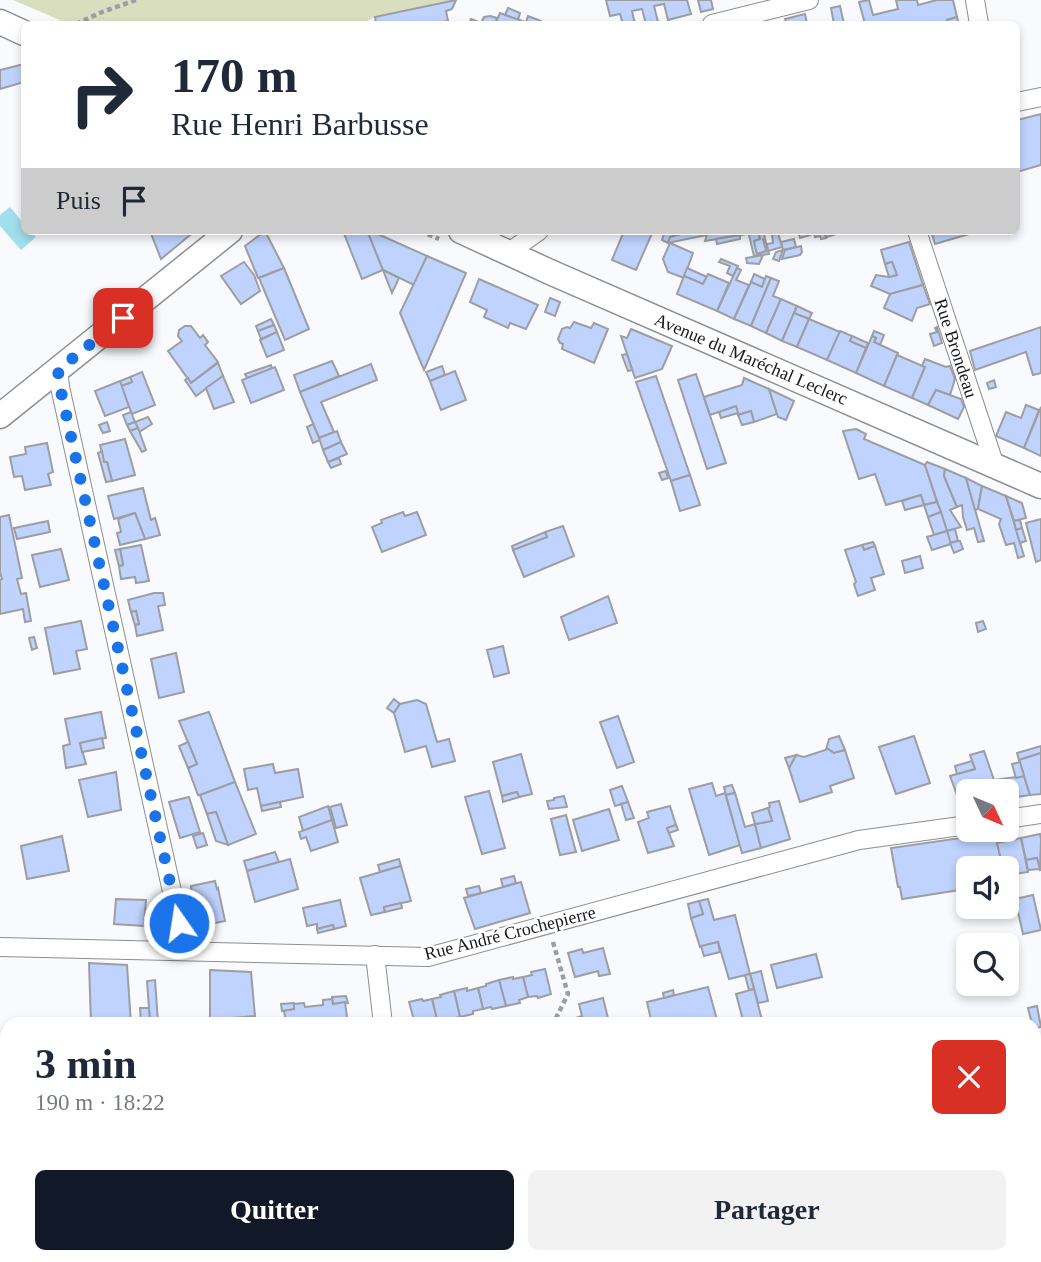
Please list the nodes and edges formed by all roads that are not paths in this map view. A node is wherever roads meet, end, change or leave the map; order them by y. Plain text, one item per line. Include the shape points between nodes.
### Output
1 (809, 0) edge
2 (975, 0) edge
3 (724, 21) edge
4 (978, 21) edge
5 (0, 22) edge
6 (21, 32) edge
7 (1041, 97) edge
8 (1020, 101) edge
9 (225, 235) edge
10 (470, 235) edge
11 (533, 235) edge
12 (918, 235) edge
13 (509, 253) junction
14 (58, 370) junction
15 (0, 416) edge
16 (995, 466) junction
17 (1041, 486) edge
18 (1041, 814) edge
19 (1019, 817) edge
20 (956, 827) edge
21 (0, 947) edge
22 (185, 950) junction
23 (375, 955) junction
24 (382, 1017) edge

1 - 3 street
2 - 4 street
5 - 6 main road
7 - 8 street
9 - 14 main road
10 - 13 main road, Avenue du Maréchal Leclerc
11 - 13 street
12 - 16 street, Rue Brondeau
13 - 16 main road, Avenue du Maréchal Leclerc
14 - 15 main road
14 - 22 street
16 - 17 main road, Avenue du Maréchal Leclerc
18 - 19 street
20 - 23 street, Rue André Crochepierre via 859,840 429,957
21 - 22 street, Rue André Crochepierre
22 - 23 street, Rue André Crochepierre
23 - 24 street

